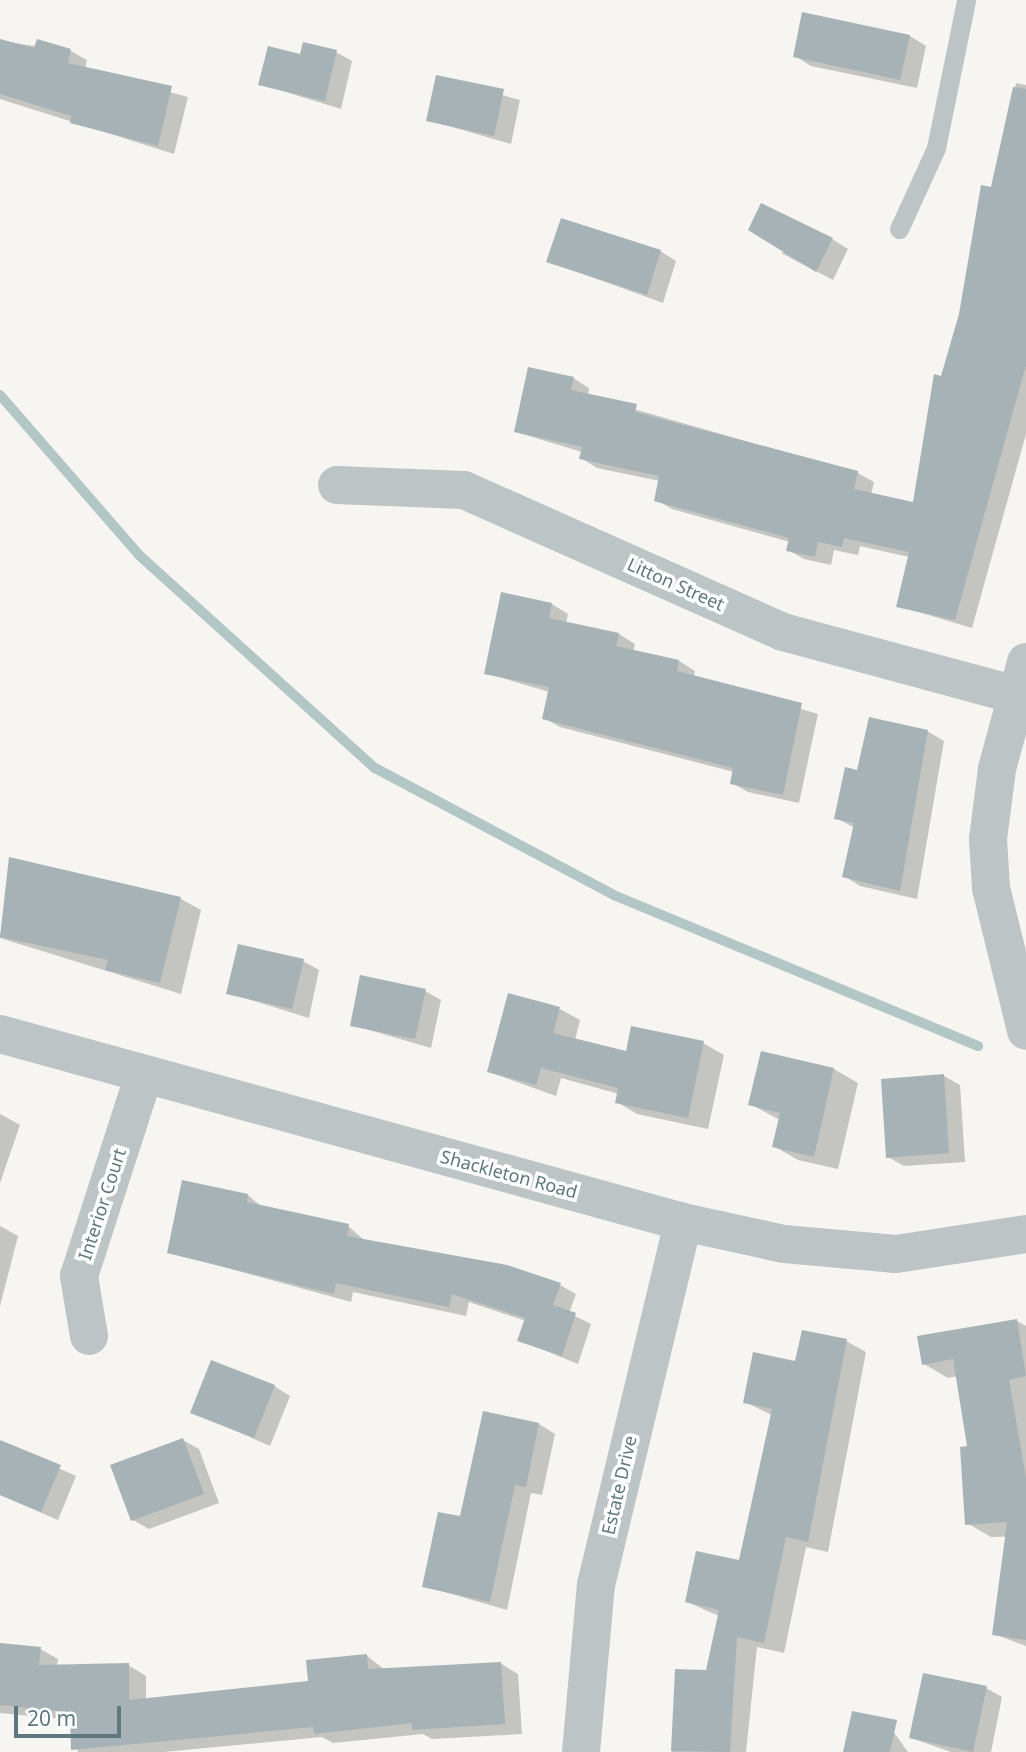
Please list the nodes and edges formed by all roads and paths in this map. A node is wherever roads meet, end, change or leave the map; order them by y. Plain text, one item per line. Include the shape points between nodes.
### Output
1 (966, 0) edge
2 (899, 229) dead end
3 (337, 485) dead end
4 (1022, 678) edge
5 (1026, 1031) edge
6 (0, 1034) edge
7 (144, 1074) junction
8 (683, 1222) junction
9 (1026, 1234) edge
10 (89, 1336) dead end
11 (581, 1752) edge

1 - 2 lane via 936,148
3 - 4 street, Litton Street via 464,490 783,632
4 - 5 street via 997,769 988,839 991,887
6 - 7 street, Shackleton Road
7 - 8 street, Shackleton Road
7 - 10 street, Interior Court via 79,1276
8 - 9 street, Shackleton Road via 784,1244 895,1254
8 - 11 street, Estate Drive via 596,1585

